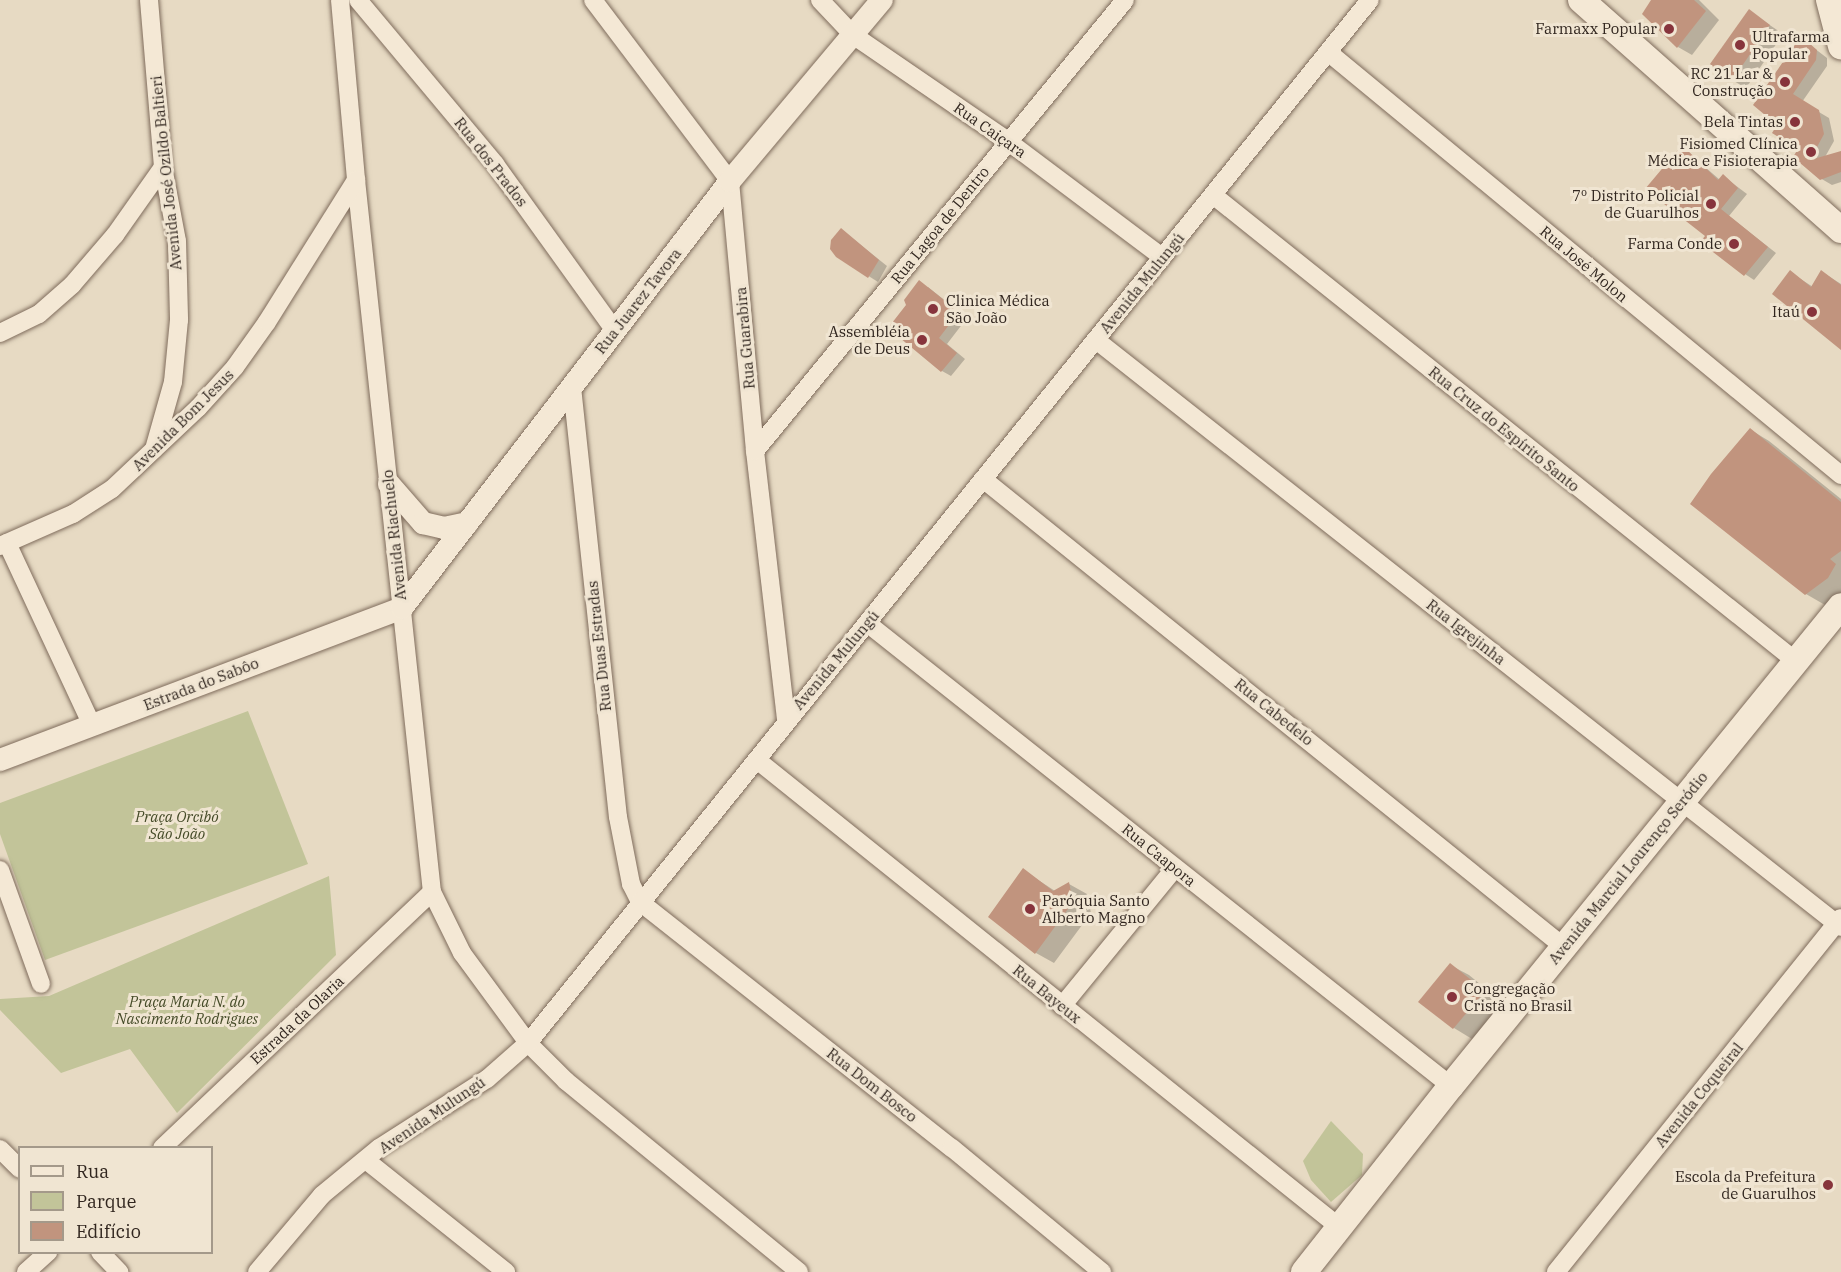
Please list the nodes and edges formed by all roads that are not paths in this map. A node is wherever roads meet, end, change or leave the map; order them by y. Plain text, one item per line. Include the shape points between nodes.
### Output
1 (149, 0) edge
2 (340, 0) edge
3 (358, 0) edge
4 (593, 0) edge
5 (820, 0) edge
6 (882, 0) edge
7 (1125, 0) edge
8 (1370, 0) edge
9 (1581, 0) edge
10 (1829, 0) edge
11 (854, 36) junction
12 (1841, 46) edge
13 (1328, 52) junction
14 (1009, 142) junction
15 (163, 167) junction
16 (356, 180) junction
17 (730, 181) junction
18 (1213, 195) junction
19 (1841, 229) edge
20 (1162, 257) junction
21 (615, 331) junction
22 (0, 333) edge
23 (1096, 340) junction
24 (572, 387) junction
25 (755, 451) junction
26 (153, 452) junction
27 (1841, 476) edge
28 (983, 479) junction
29 (389, 484) junction
30 (467, 523) junction
31 (4, 544) edge
32 (1841, 606) edge
33 (402, 608) junction
34 (867, 623) junction
35 (1797, 662) junction
36 (786, 720) junction
37 (92, 725) junction
38 (0, 760) edge
39 (757, 760) junction
40 (1682, 802) junction
41 (1175, 868) junction
42 (0, 870) edge
43 (432, 892) junction
44 (640, 902) junction
45 (1840, 923) edge
46 (1564, 947) junction
47 (41, 984) dead end
48 (1062, 1006) junction
49 (528, 1043) junction
50 (1451, 1086) junction
51 (164, 1146) edge
52 (0, 1149) edge
53 (367, 1161) junction
54 (18, 1167) edge
55 (1339, 1227) junction
56 (1571, 1252) junction
57 (46, 1254) edge
58 (102, 1254) edge
59 (26, 1272) edge
60 (119, 1272) edge
61 (257, 1272) edge
62 (506, 1272) edge
63 (799, 1272) edge
64 (1102, 1272) edge
65 (1304, 1272) edge
66 (1556, 1272) edge
67 (1576, 1272) edge

1 - 15 street, Avenida José Ozildo Baltieri
2 - 16 street, Avenida Riachuelo
3 - 21 street, Rua dos Prados via 495,164
4 - 17 street
5 - 11 street, Rua Caiçara
6 - 11 street, Rua Juarez Tavora
7 - 14 street, Rua Lagoa de Dentro
8 - 13 street, Avenida Mulungú
9 - 19 main road
10 - 12 main road
11 - 14 street, Rua Caiçara
11 - 17 street, Rua Juarez Tavora
13 - 18 street, Avenida Mulungú
13 - 27 street, Rua José Molon
14 - 20 street, Rua Caiçara
14 - 25 street, Rua Lagoa de Dentro
15 - 22 street via 115,235 72,285 39,314
15 - 26 street, Avenida José Ozildo Baltieri via 177,241 179,320 173,382
16 - 26 street, Avenida Bom Jesus via 235,367
16 - 29 street, Avenida Riachuelo
17 - 21 street, Rua Juarez Tavora
17 - 25 street, Rua Guarabira
18 - 20 street, Avenida Mulungú
18 - 35 street, Rua Cruz do Espírito Santo
20 - 23 street, Avenida Mulungú
21 - 24 street, Rua Juarez Tavora
23 - 28 street, Avenida Mulungú
23 - 40 street, Rua Igrejinha
24 - 30 street, Rua Juarez Tavora
24 - 44 street, Rua Duas Estradas via 618,817 631,884
25 - 36 street, Rua Guarabira
26 - 31 street, Avenida Bom Jesus via 111,489 73,514
28 - 34 street, Avenida Mulungú
28 - 46 street, Rua Cabedelo
29 - 30 street via 423,523 444,528
29 - 33 street, Avenida Riachuelo
30 - 33 street, Rua Juarez Tavora
31 - 37 street
32 - 35 main road, Avenida Marcial Lourenço Seródio
33 - 37 street, Estrada do Sabôo
33 - 43 street, Avenida Riachuelo
34 - 36 street, Avenida Mulungú
34 - 41 street, Rua Caapora
35 - 40 main road, Avenida Marcial Lourenço Seródio
36 - 39 street, Avenida Mulungú
37 - 38 street, Estrada do Sabôo
39 - 44 street, Avenida Mulungú
39 - 48 street, Rua Bayeux
40 - 45 street, Rua Igrejinha
40 - 46 main road, Avenida Marcial Lourenço Seródio
41 - 48 street
41 - 50 street, Rua Caapora
42 - 47 street
43 - 49 street, Avenida Riachuelo via 462,953
43 - 51 street, Estrada da Olaria
44 - 49 street, Avenida Mulungú
44 - 64 street, Rua Dom Bosco via 952,1148
45 - 56 street, Avenida Coqueiral
46 - 50 main road, Avenida Marcial Lourenço Seródio
48 - 55 street, Rua Bayeux
49 - 53 street, Avenida Mulungú via 487,1079 379,1148
49 - 63 street, Avenida Riachuelo via 566,1081
50 - 55 main road, Avenida Marcial Lourenço Seródio
52 - 54 street
53 - 61 street, Avenida Mulungú via 322,1195
53 - 62 street
55 - 65 main road, Avenida Marcial Lourenço Seródio
56 - 66 street, Avenida Coqueiral
56 - 67 street
57 - 59 street
58 - 60 street

